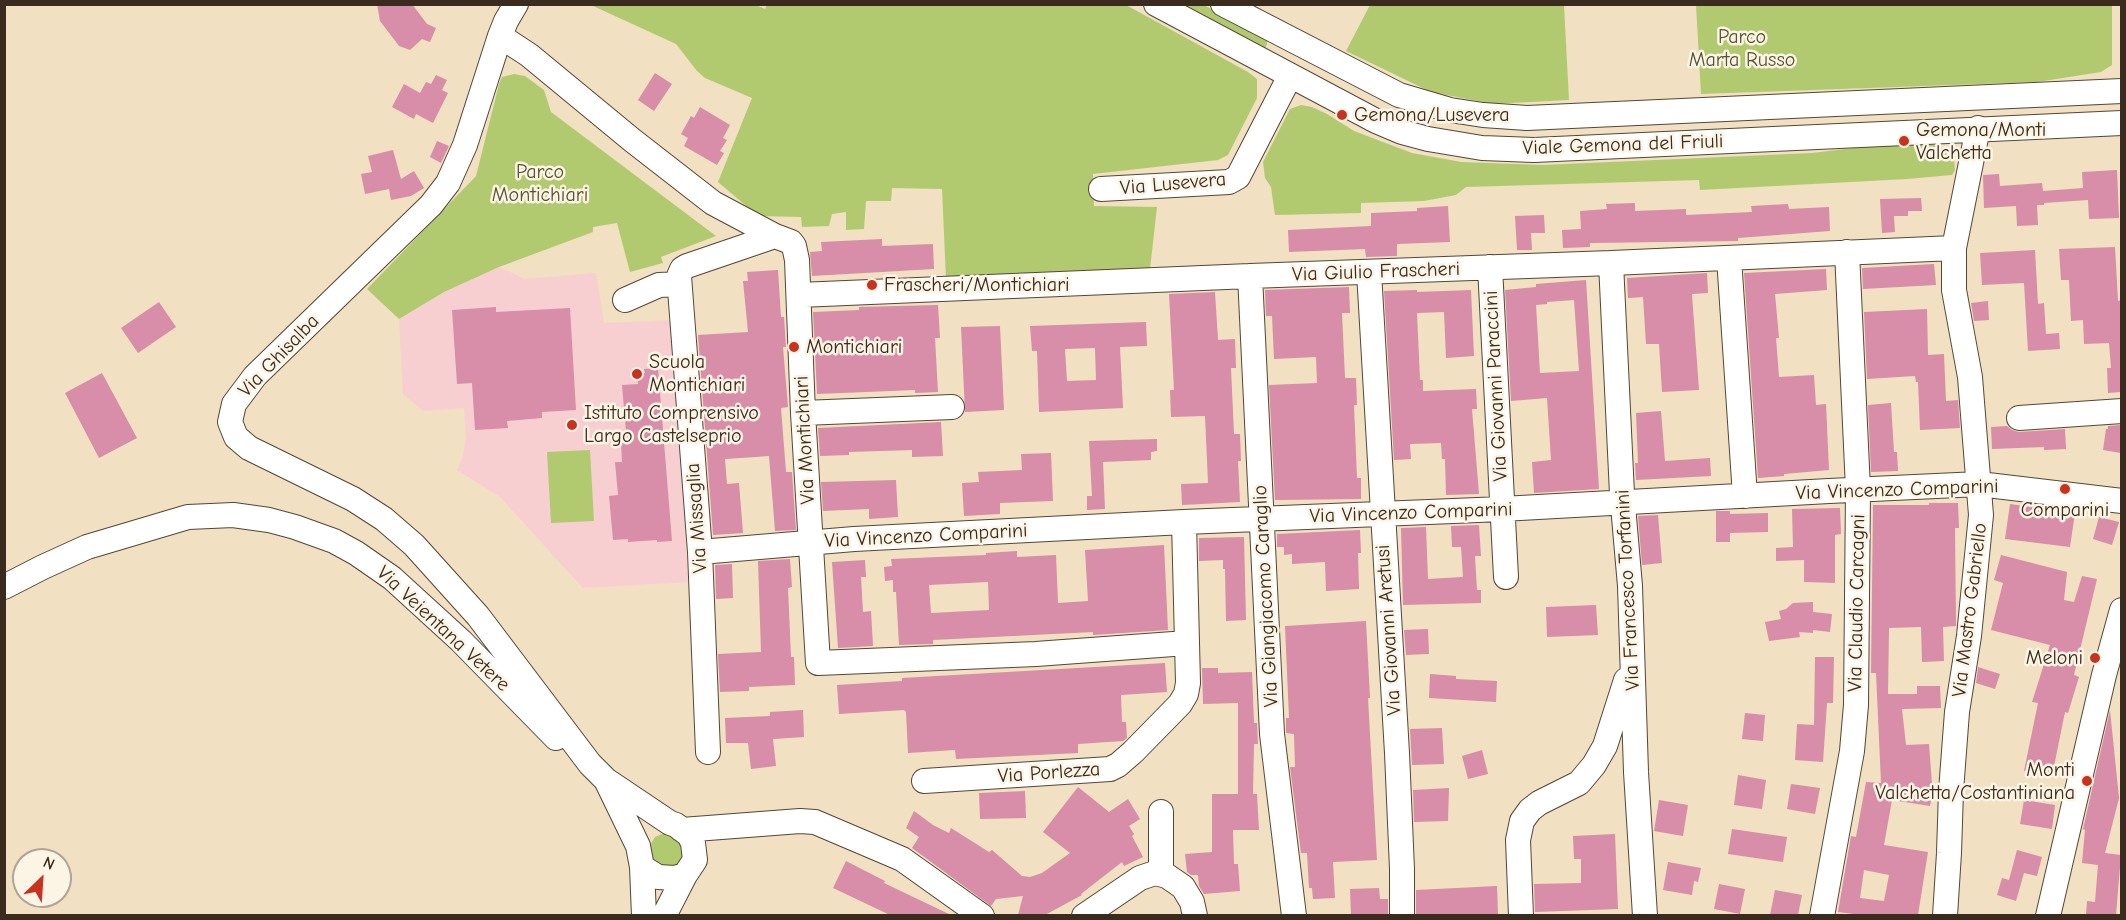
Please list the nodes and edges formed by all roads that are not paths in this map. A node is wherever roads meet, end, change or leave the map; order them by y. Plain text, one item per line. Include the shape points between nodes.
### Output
1 (516, 4) edge
2 (1156, 4) edge
3 (1223, 4) edge
4 (1282, 35) junction
5 (500, 36) junction
6 (1327, 59) junction
7 (1268, 63) junction
8 (1290, 76) junction
9 (1312, 87) junction
10 (2121, 91) edge
11 (1870, 102) junction
12 (1826, 103) junction
13 (2121, 123) edge
14 (1978, 128) junction
15 (1871, 135) junction
16 (1828, 136) junction
17 (1101, 189) dead end
18 (775, 236) junction
19 (1954, 248) junction
20 (1847, 252) junction
21 (1729, 258) junction
22 (1611, 263) junction
23 (1490, 267) junction
24 (1369, 272) junction
25 (1250, 276) junction
26 (679, 284) junction
27 (799, 295) junction
28 (626, 300) dead end
29 (952, 407) dead end
30 (2121, 411) edge
31 (803, 413) junction
32 (2019, 418) dead end
33 (1979, 484) junction
34 (1858, 489) junction
35 (1745, 496) junction
36 (2121, 501) edge
37 (1623, 503) junction
38 (1502, 509) junction
39 (1382, 514) junction
40 (1262, 519) junction
41 (1184, 522) junction
42 (811, 543) junction
43 (700, 552) junction
44 (1506, 577) dead end
45 (4, 587) edge
46 (2119, 622) edge
47 (1187, 643) junction
48 (1632, 660) junction
49 (2116, 672) edge
50 (708, 752) dead end
51 (598, 772) junction
52 (924, 781) dead end
53 (1161, 812) dead end
54 (676, 826) junction
55 (729, 826) junction
56 (640, 857) junction
57 (690, 867) junction
58 (1161, 874) junction
59 (644, 915) edge
60 (664, 915) edge
61 (982, 915) edge
62 (1084, 915) edge
63 (1195, 915) edge
64 (1294, 915) edge
65 (1402, 915) edge
66 (1521, 915) edge
67 (1645, 915) edge
68 (1822, 915) edge
69 (1945, 915) edge
70 (2048, 915) edge

1 - 5 street, Via Ghisalba
2 - 7 street, Viale Gemona del Friuli
3 - 4 street, Viale Gemona del Friuli
4 - 6 street, Viale Gemona del Friuli
4 - 7 street
5 - 18 street, Via Montichiari via 713,202
5 - 51 street, Via Ghisalba via 465,145 448,183 423,213 255,376 234,404 230,422 236,437 249,448 353,499 414,545 478,616
6 - 9 street
6 - 12 street, Viale Gemona del Friuli via 1417,102 1507,118
7 - 8 street, Viale Gemona del Friuli
8 - 9 street, Viale Gemona del Friuli
8 - 17 street, Via Lusevera via 1238,177 1229,182
9 - 16 street, Viale Gemona del Friuli via 1402,132 1482,148 1534,150
10 - 11 street, Viale Gemona del Friuli
11 - 12 street, Viale Gemona del Friuli
11 - 15 street
12 - 16 street
13 - 14 street, Viale Gemona del Friuli
14 - 15 street, Viale Gemona del Friuli
14 - 19 street, Via Mastro Gabriello
15 - 16 street, Viale Gemona del Friuli
18 - 26 street via 684,267
18 - 27 street, Via Montichiari via 795,247
19 - 20 street, Via Giulio Frascheri
19 - 33 street, Via Mastro Gabriello via 1954,290 1971,377
20 - 21 street, Via Giulio Frascheri
20 - 34 street, Via Claudio Carcagni
21 - 22 street, Via Giulio Frascheri
21 - 35 street
22 - 23 street, Via Giulio Frascheri
22 - 37 street, Via Francesco Torfanini
23 - 24 street, Via Giulio Frascheri
23 - 38 street, Via Giovanni Paraccini
24 - 25 street, Via Giulio Frascheri
24 - 39 street, Via Giovanni Aretusi
25 - 27 street, Via Giulio Frascheri
25 - 40 street, Via Giangiacomo Caraglio
26 - 28 street via 659,285
26 - 43 street, Via Missaglia
27 - 31 street, Via Montichiari
29 - 31 street
30 - 32 street
31 - 42 street, Via Montichiari
33 - 34 street, Via Vincenzo Comparini
33 - 36 street, Via Vincenzo Comparini
33 - 69 street, Via Mastro Gabriello via 1980,533 1958,712
34 - 35 street, Via Vincenzo Comparini
34 - 68 street, Via Claudio Carcagni via 1855,724
35 - 37 street, Via Vincenzo Comparini
37 - 38 street, Via Vincenzo Comparini
37 - 48 street, Via Francesco Torfanini
38 - 39 street, Via Vincenzo Comparini
38 - 44 street, Via Giovanni Paraccini
39 - 40 street, Via Vincenzo Comparini
39 - 65 street, Via Giovanni Aretusi via 1398,765
40 - 41 street, Via Vincenzo Comparini
40 - 64 street, Via Giangiacomo Caraglio via 1272,734
41 - 42 street, Via Vincenzo Comparini
41 - 47 street, Via Porlezza
42 - 43 street, Via Vincenzo Comparini
42 - 47 street, Via Montichiari via 818,663
43 - 50 street, Via Missaglia
45 - 51 street, Via Veientana Vetere via 87,548 188,517 233,515 295,527 334,541 392,578 461,641 560,743
46 - 49 street
47 - 52 street, Via Porlezza via 1186,694 1118,765 1110,769
48 - 66 street via 1605,746 1594,765 1579,783 1539,802 1522,821 1518,840
48 - 67 street, Via Francesco Torfanini
49 - 70 street
51 - 54 street, Via Ghisalba
51 - 56 street, Via Ghisalba
53 - 58 street
54 - 55 street
54 - 56 street via 650,834
54 - 57 street via 693,843
55 - 57 street
55 - 61 street via 815,822 834,828 902,859
56 - 57 street via 658,878 675,878
56 - 59 street
57 - 60 street
58 - 62 street via 1140,878
58 - 63 street via 1185,890

